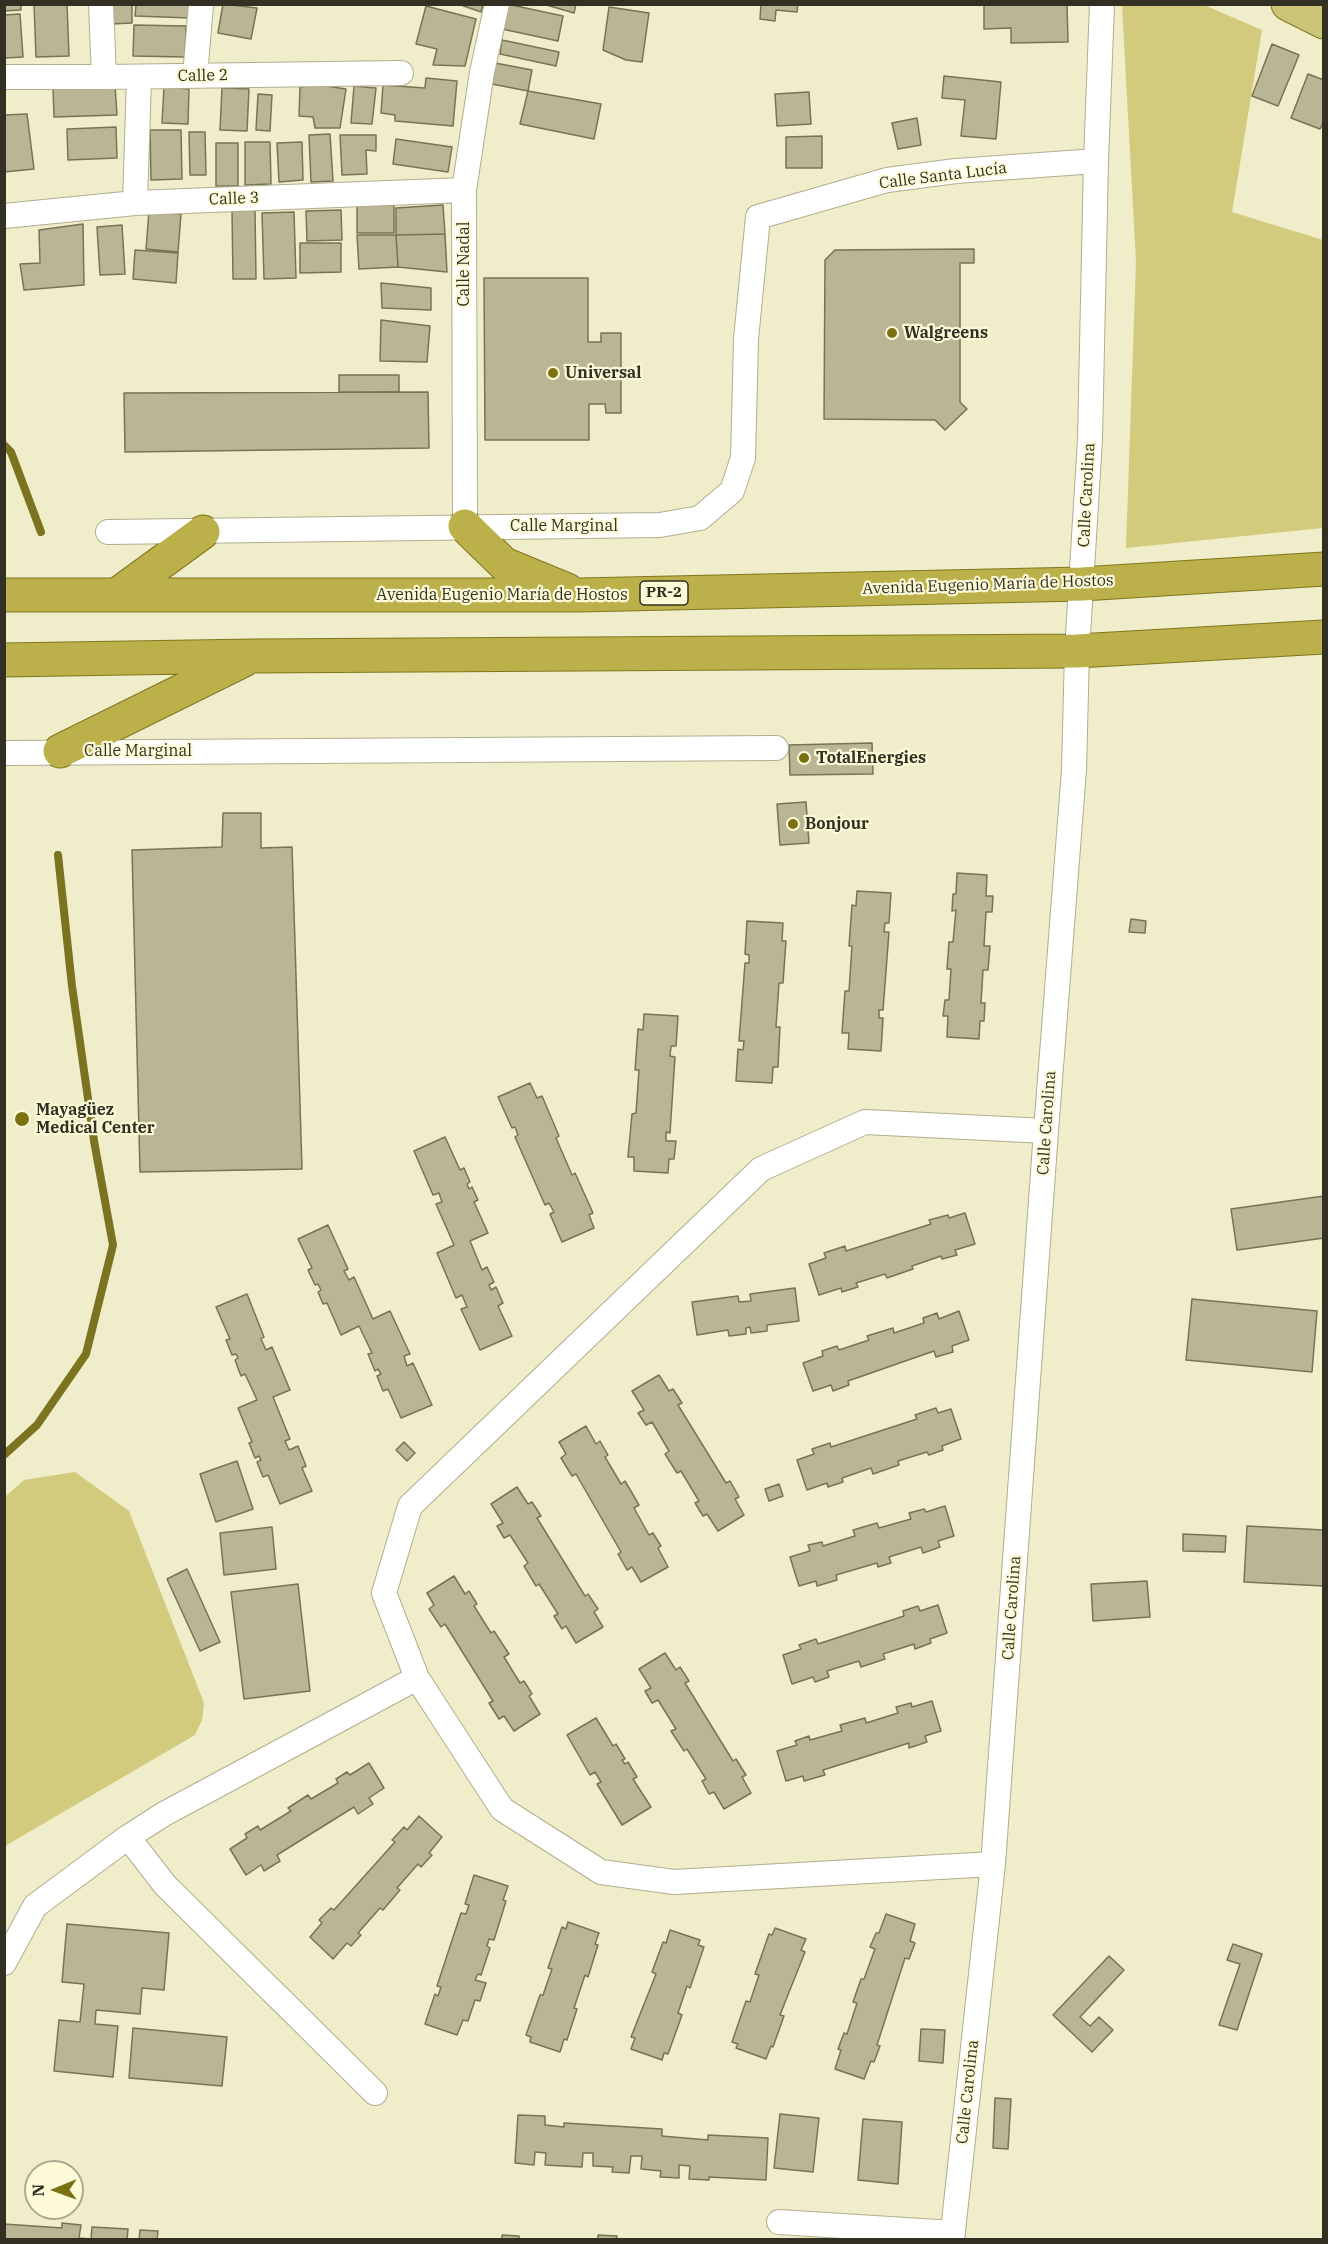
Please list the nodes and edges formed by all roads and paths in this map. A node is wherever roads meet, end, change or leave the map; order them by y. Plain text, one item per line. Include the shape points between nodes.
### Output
1 (101, 4) edge
2 (201, 4) edge
3 (497, 4) edge
4 (1102, 4) edge
5 (1288, 4) edge
6 (1323, 22) edge
7 (401, 73) dead end
8 (4, 76) edge
9 (195, 76) junction
10 (104, 77) junction
11 (139, 77) junction
12 (1096, 161) junction
13 (464, 190) junction
14 (135, 203) junction
15 (4, 216) edge
16 (758, 217) joint
17 (465, 526) junction
18 (108, 532) dead end
19 (204, 532) junction
20 (1323, 569) edge
21 (1082, 584) junction
22 (118, 594) junction
23 (4, 595) edge
24 (580, 595) junction
25 (1323, 637) edge
26 (1077, 651) junction
27 (253, 656) junction
28 (4, 660) edge
29 (776, 748) dead end
30 (60, 752) junction
31 (4, 753) edge
32 (1046, 1131) junction
33 (417, 1678) junction
34 (128, 1837) junction
35 (993, 1864) junction
36 (4, 1963) edge
37 (375, 2093) dead end
38 (779, 2222) dead end
39 (953, 2236) edge

1 - 10 street
2 - 9 street
3 - 13 street, Calle Nadal
4 - 12 street, Calle Carolina
5 - 6 main road
7 - 9 street, Calle 2
8 - 10 street, Calle 2
9 - 11 street, Calle 2
10 - 11 street, Calle 2
11 - 14 street
12 - 16 street, Calle Santa Lucía via 887,180
12 - 21 street, Calle Carolina via 1090,440
13 - 14 street, Calle 3
13 - 17 street, Calle Nadal
14 - 15 street, Calle 3
16 - 17 street, Calle Marginal via 746,339 743,458 732,491 700,518 660,525
17 - 19 street, Calle Marginal
17 - 24 highway via 504,564
18 - 19 street, Calle Marginal
19 - 22 highway
20 - 21 highway, Avenida Eugenio María de Hostos / PR-2
21 - 24 highway, Avenida Eugenio María de Hostos / PR-2
21 - 26 street, Calle Carolina
22 - 23 highway, Avenida Eugenio María de Hostos / PR-2
22 - 24 highway, Avenida Eugenio María de Hostos / PR-2
25 - 26 highway
26 - 27 highway
26 - 32 street, Calle Carolina via 1074,770
27 - 28 highway
27 - 30 highway
29 - 30 street, Calle Marginal
30 - 31 street, Calle Marginal
32 - 33 street via 865,1122 761,1169 410,1506 384,1593
32 - 35 street, Calle Carolina
33 - 34 street
33 - 35 street via 502,1809 601,1872 674,1882
34 - 36 street via 35,1906
34 - 37 street via 165,1885
35 - 39 street, Calle Carolina
38 - 39 street

